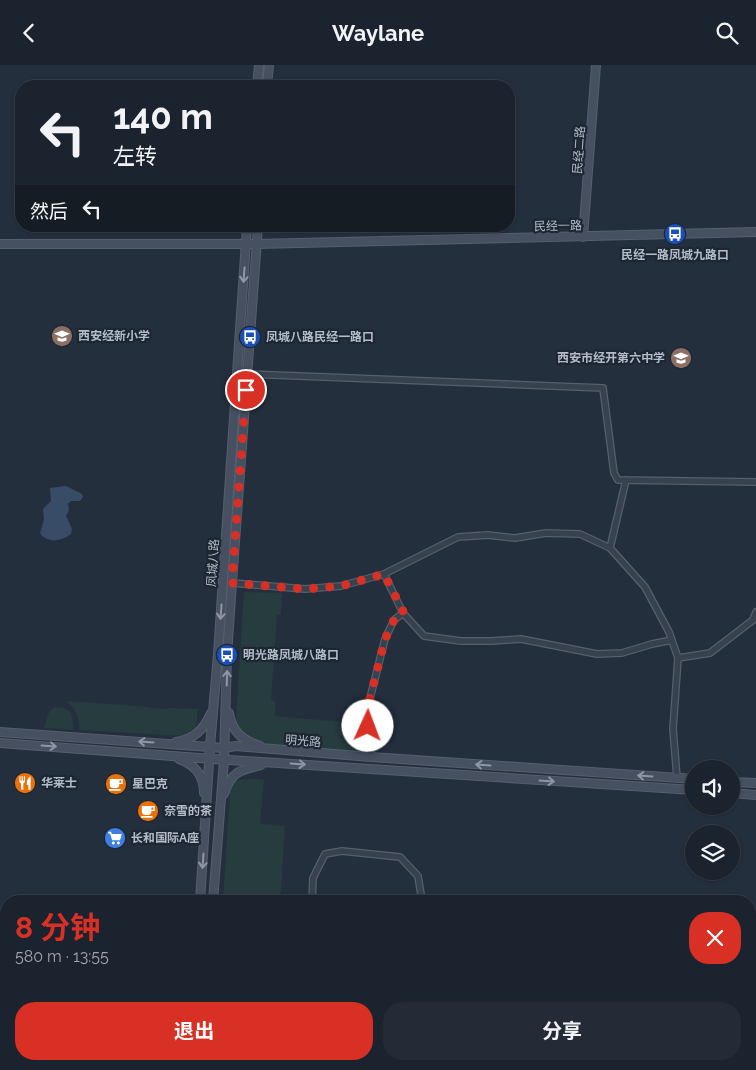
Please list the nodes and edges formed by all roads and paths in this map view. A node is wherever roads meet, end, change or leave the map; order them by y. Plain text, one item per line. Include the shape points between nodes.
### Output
1 (259, 65) edge
2 (269, 65) edge
3 (596, 65) edge
4 (258, 80) edge
5 (268, 80) edge
6 (247, 232) edge
7 (258, 232) edge
8 (756, 232) edge
9 (584, 237) junction
10 (0, 244) edge
11 (246, 244) junction
12 (257, 244) junction
13 (247, 374) junction
14 (626, 480) junction
15 (756, 482) edge
16 (610, 548) junction
17 (384, 574) junction
18 (232, 583) junction
19 (756, 612) edge
20 (404, 613) junction
21 (672, 640) junction
22 (678, 658) junction
23 (214, 699) junction
24 (226, 700) junction
25 (0, 732) edge
26 (0, 743) edge
27 (168, 744) junction
28 (210, 747) junction
29 (224, 748) junction
30 (271, 749) junction
31 (167, 755) junction
32 (371, 757) junction
33 (209, 759) junction
34 (224, 759) junction
35 (271, 763) junction
36 (677, 778) junction
37 (685, 778) edge
38 (740, 782) edge
39 (756, 783) edge
40 (685, 789) edge
41 (740, 794) edge
42 (756, 795) edge
43 (206, 811) junction
44 (220, 811) junction
45 (200, 895) edge
46 (213, 895) edge
47 (312, 895) edge
48 (421, 895) edge

1 - 4 main road
2 - 5 main road
3 - 9 main road, 民经二路
6 - 11 main road, 凤城八路
7 - 12 main road, 凤城八路
8 - 9 main road, 民经一路
9 - 12 main road, 民经一路
10 - 11 main road, 民经一路
11 - 12 main road, 民经一路
11 -> 23 main road, 凤城八路
12 - 13 main road, 凤城八路
13 - 14 street via 603,388 614,473 618,480
13 - 18 main road, 凤城八路
14 - 15 street
14 - 16 street
16 - 17 street via 580,534 458,537
16 - 21 street via 645,587
17 - 18 street via 341,586 305,589
17 - 20 street
24 -> 18 main road, 凤城八路
19 - 22 street via 752,620 710,653
20 - 21 street via 424,636 461,641 521,639 597,654 622,653
20 - 32 street via 394,620 385,639 367,710
21 - 22 street
22 - 36 street via 673,729
23 - 27 main road via 210,715 199,732 192,738
23 - 28 main road, 凤城八路
24 - 29 main road, 凤城八路
24 - 30 main road via 230,722 237,733 245,740
27 -> 25 main road, 明光路
26 -> 31 main road, 明光路
27 - 28 main road, 明光路
28 - 29 main road, 明光路
28 - 33 main road, 凤城八路
29 - 30 main road, 明光路
29 - 34 main road, 凤城八路
30 - 32 main road, 明光路
31 - 33 main road, 明光路
31 - 43 main road via 196,769 203,781
36 -> 32 main road, 明光路
33 - 34 main road, 明光路
33 - 43 main road, 凤城八路
34 - 35 main road, 明光路
34 - 44 main road, 凤城八路
35 -> 40 main road, 明光路
35 - 44 main road via 234,775 227,785
36 - 37 main road, 明光路
38 - 39 main road
41 - 42 main road
43 -> 45 main road, 凤城八路
44 - 46 main road, 凤城八路
47 - 48 street via 313,878 325,854 342,851 400,857 418,876

